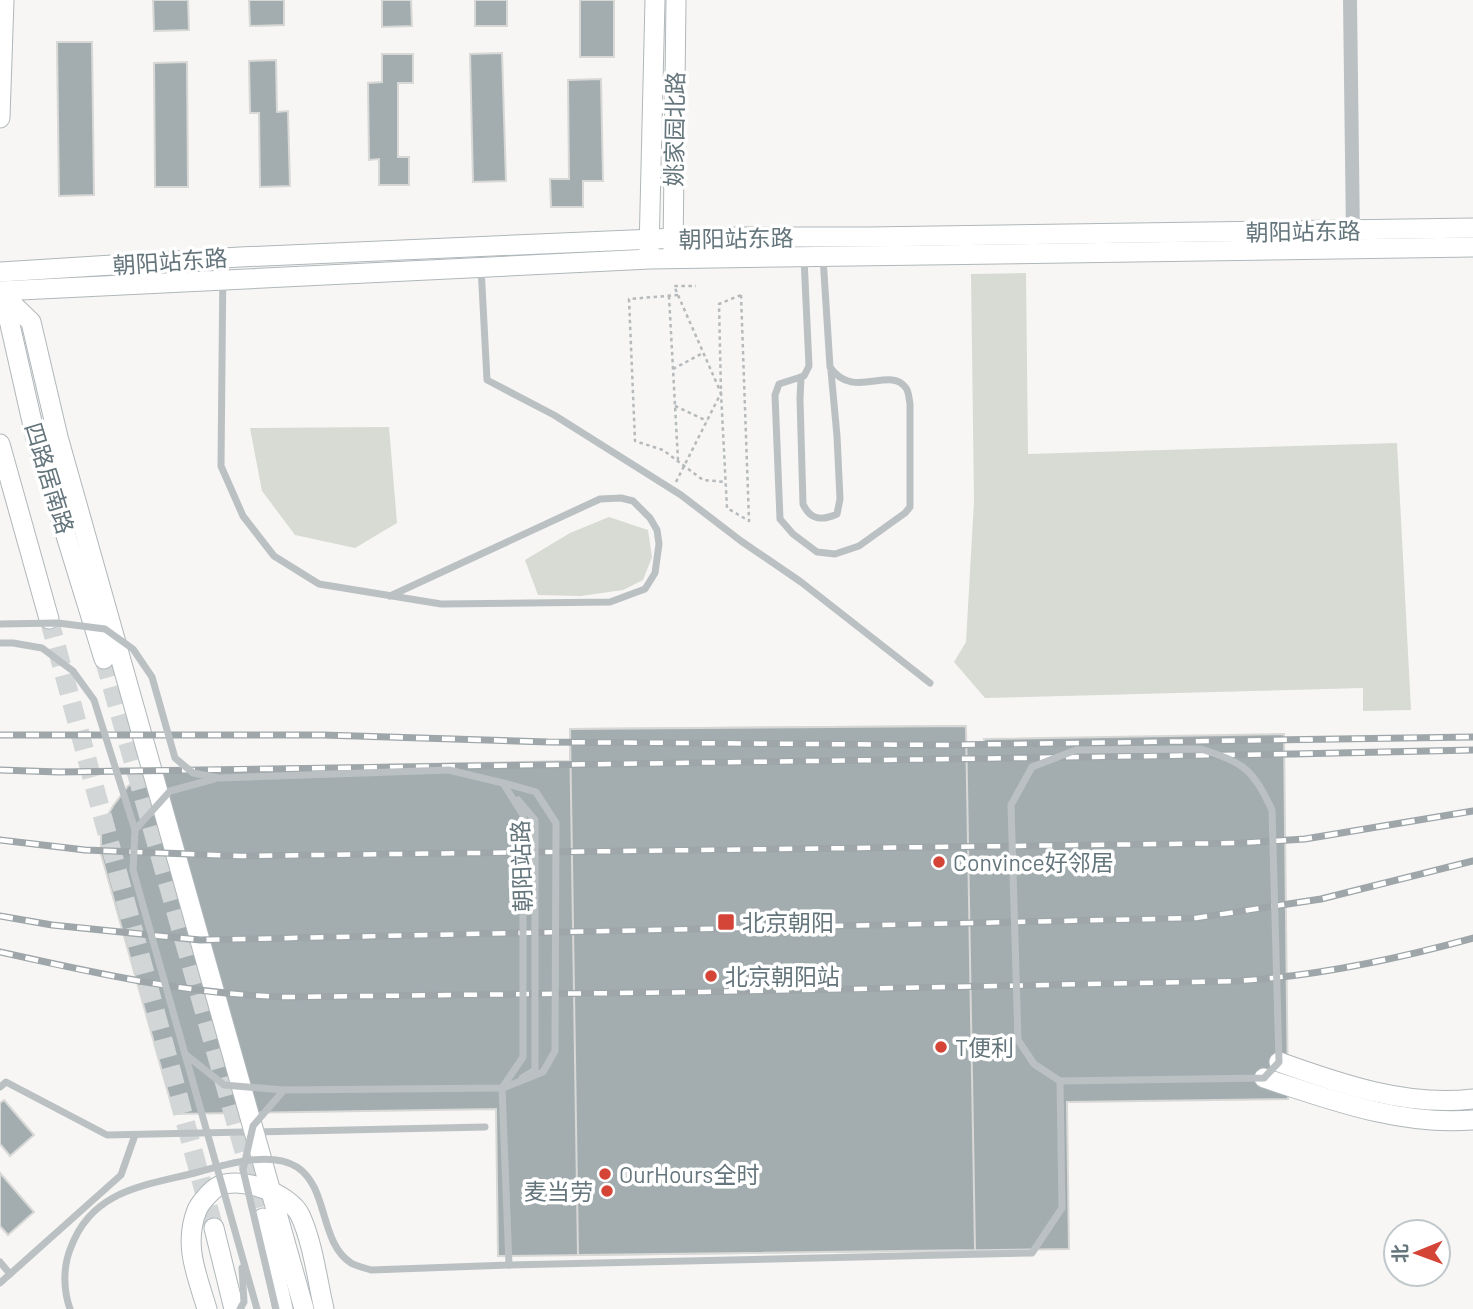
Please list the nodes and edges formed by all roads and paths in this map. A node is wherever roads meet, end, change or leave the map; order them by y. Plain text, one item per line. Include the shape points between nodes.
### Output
1 (4, 0) edge
2 (655, 0) edge
3 (676, 0) edge
4 (1350, 0) edge
5 (0, 118) edge
6 (1473, 228) edge
7 (1353, 240) junction
8 (1473, 247) edge
9 (649, 249) junction
10 (673, 249) junction
11 (813, 257) junction
12 (223, 258) junction
13 (481, 267) junction
14 (0, 272) edge
15 (224, 279) junction
16 (696, 286) dead end
17 (0, 293) edge
18 (678, 295) junction
19 (669, 296) junction
20 (703, 353) junction
21 (830, 367) junction
22 (673, 369) junction
23 (801, 377) junction
24 (721, 393) junction
25 (675, 405) junction
26 (707, 421) junction
27 (0, 444) edge
28 (678, 460) junction
29 (684, 466) junction
30 (726, 482) junction
31 (673, 489) junction
32 (390, 596) junction
33 (50, 619) tunnel mouth
34 (0, 624) edge
35 (0, 643) edge
36 (104, 659) tunnel mouth
37 (930, 683) dead end
38 (219, 778) junction
39 (503, 783) junction
40 (135, 830) junction
41 (184, 1053) junction
42 (1279, 1062) junction
43 (1264, 1078) junction
44 (1060, 1081) junction
45 (0, 1087) edge
46 (502, 1088) junction
47 (284, 1090) junction
48 (1473, 1099) edge
49 (1473, 1120) edge
50 (485, 1127) dead end
51 (135, 1135) junction
52 (263, 1218) tunnel mouth
53 (214, 1228) tunnel mouth
54 (242, 1254) junction
55 (0, 1262) edge
56 (509, 1265) junction
57 (10, 1274) junction
58 (0, 1283) edge
59 (70, 1309) edge
60 (207, 1309) edge
61 (234, 1309) edge
62 (240, 1309) edge
63 (257, 1309) edge
64 (276, 1309) edge
65 (283, 1309) edge
66 (304, 1309) edge
67 (324, 1309) edge

1 - 5 main road
2 - 9 main road, 姚家园北路
3 - 10 main road, 姚家园北路
4 - 7 street
6 - 7 main road, 朝阳站东路
7 - 8 main road, 朝阳站东路
7 - 10 main road, 朝阳站东路
7 - 11 main road, 朝阳站东路
9 - 10 main road, 朝阳站东路
9 - 12 main road, 朝阳站东路
9 - 13 main road, 朝阳站东路
10 - 11 main road, 朝阳站东路
11 - 21 lane
11 - 23 lane via 808,366
12 - 14 main road, 朝阳站东路
12 - 15 lane
13 - 15 main road, 朝阳站东路
13 - 31 lane via 486,380 554,415
15 - 17 main road, 朝阳站东路
15 - 32 lane via 221,466 243,516 274,556 319,584
16 - 18 path via 674,286
17 - 36 main road, 四路居南路 via 35,435
17 - 66 main road via 32,322 58,437
18 - 19 path
18 - 20 path
19 - 22 path
19 - 28 path via 629,299 635,441
20 - 22 path
20 - 24 path
21 - 23 lane via 839,499 837,514 828,519 807,514 803,504
21 - 23 lane via 848,383 899,382 907,388 911,404 910,507 859,546 835,554 817,551 780,519 775,395 779,384
22 - 25 path
24 - 26 path
24 - 30 path
24 - 30 path via 719,304 741,295 749,521 727,508
25 - 26 path
25 - 28 path
26 - 29 path
27 - 33 main road, 四路居南路
28 - 29 path
29 - 30 path via 703,480
29 - 31 path
31 - 37 lane
32 - 32 lane via 441,604 610,602 645,589 659,558 657,530 633,501 600,499
34 - 38 lane, bridge via 58,623 105,629 132,649 152,677 174,758 193,773
35 - 40 lane, bridge via 42,648 73,671 94,700
38 - 39 lane, bridge via 449,770
38 - 40 lane, bridge via 170,790
39 - 46 lane, 朝阳站路, bridge via 523,815 523,1057
39 - 46 lane, bridge via 535,820 535,1070
39 - 46 lane, bridge via 536,792 556,823 555,1051 544,1072
40 - 41 lane, bridge via 133,870
41 - 47 lane, bridge via 224,1085
41 - 54 lane, bridge
42 - 43 lane, bridge
42 - 44 lane, bridge via 1272,810 1259,782 1235,760 1201,749 1076,750 1032,767 1011,805 1018,1041 1034,1064
42 - 48 main road via 1348,1087 1455,1101
43 - 44 lane, bridge
43 - 49 main road via 1406,1118
44 - 56 lane via 1062,1208 1032,1253
45 - 51 lane via 6,1082 107,1135
46 - 47 lane, bridge
46 - 56 lane, bridge
47 - 64 lane, bridge via 253,1126 243,1170
50 - 51 lane
51 - 57 lane via 121,1175
52 - 65 main road
53 - 61 main road
54 - 62 lane, bridge via 244,1302
54 - 63 lane, bridge
55 - 57 lane
56 - 59 lane, bridge via 371,1270 351,1264 334,1247 315,1188 297,1167 247,1160 131,1190 100,1204 78,1229 65,1263
57 - 58 lane
60 - 67 main road via 190,1248 198,1208 217,1186 238,1183 267,1189 299,1213

